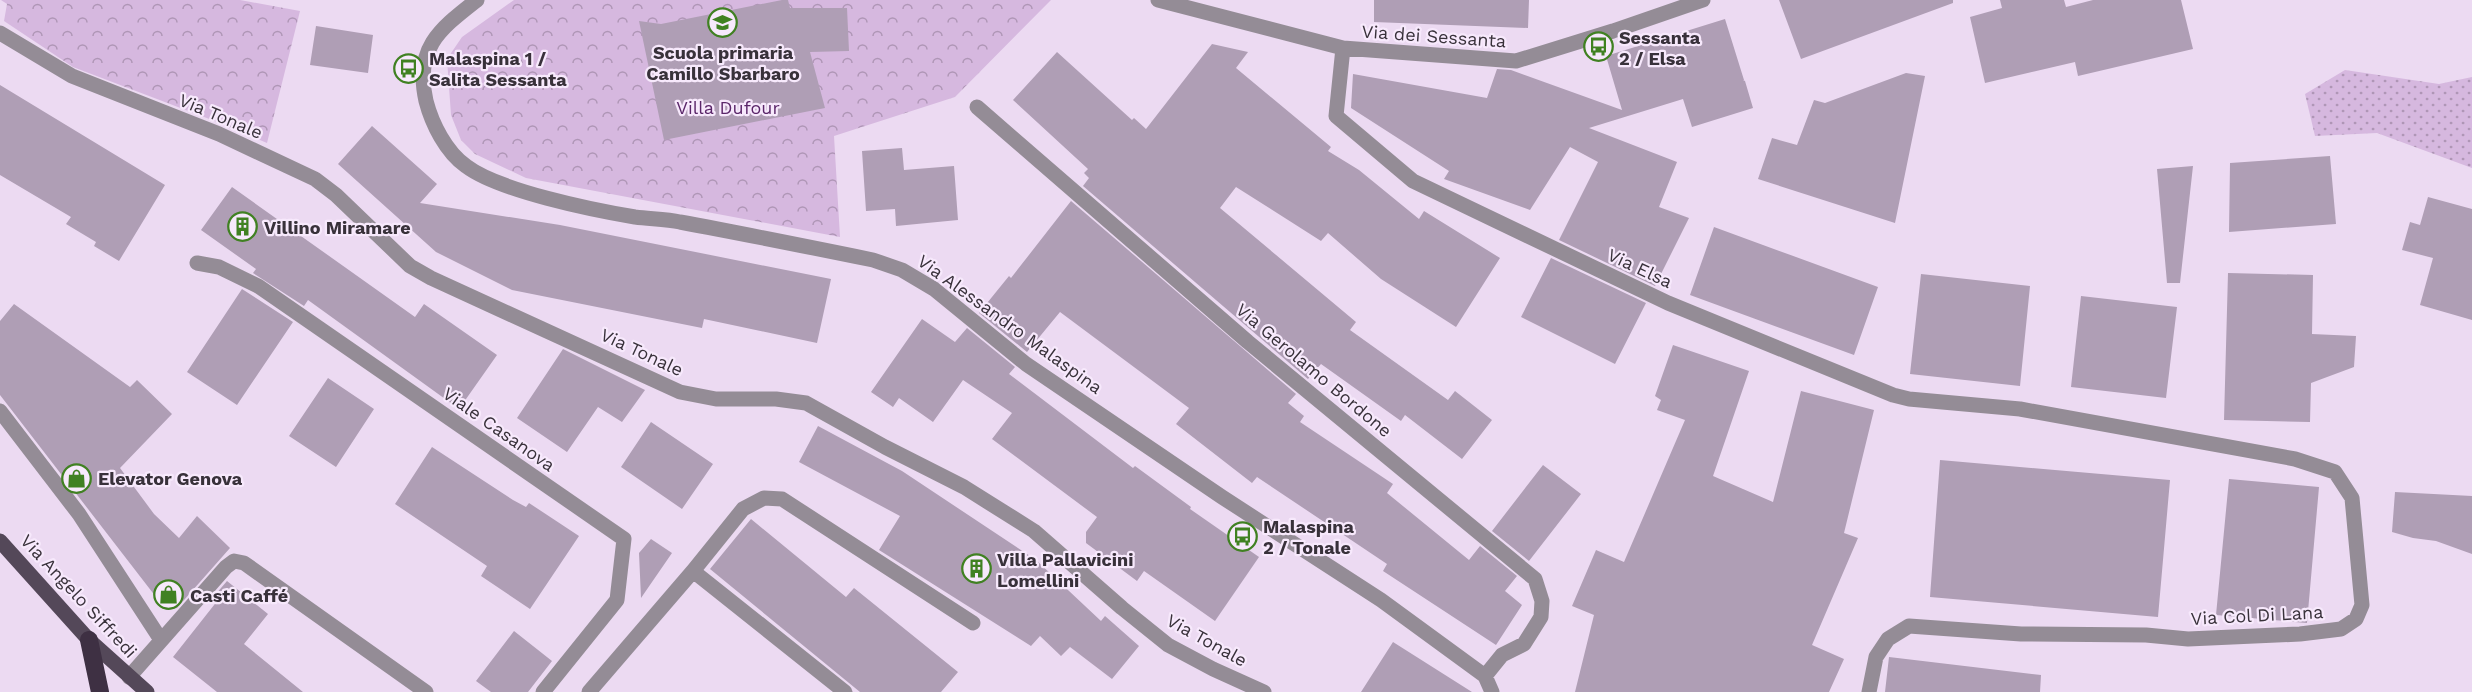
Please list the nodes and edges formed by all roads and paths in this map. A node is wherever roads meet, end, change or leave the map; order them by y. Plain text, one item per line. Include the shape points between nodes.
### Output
1 (477, 0) edge
2 (1158, 0) edge
3 (1703, 0) edge
4 (0, 33) edge
5 (1344, 48) junction
6 (977, 107) dead end
7 (197, 263) dead end
8 (2020, 409) joint
9 (0, 411) edge
10 (0, 541) edge
11 (693, 571) junction
12 (973, 623) dead end
13 (89, 639) junction
14 (160, 640) junction
15 (1485, 676) junction
16 (129, 677) junction
17 (100, 692) edge
18 (147, 692) edge
19 (426, 692) edge
20 (543, 692) edge
21 (589, 692) edge
22 (845, 692) edge
23 (1264, 692) edge
24 (1492, 692) edge
25 (1869, 692) edge

1 - 15 street, Via Alessandro Malaspina via 437,34 424,63 423,87 429,112 447,147 466,166 496,183 544,197 873,260 902,270 934,289 1026,364 1380,600
2 - 5 street, Via dei Sessanta
3 - 5 street, Via dei Sessanta via 1516,61
4 - 23 street, Via Tonale via 72,76 219,135 315,179 410,266 431,278 680,392 716,399 806,403 964,487 1034,531 1168,645
5 - 8 street, Via Elsa via 1336,116 1413,180 1668,303 1893,395
6 - 15 street, Via Gerolamo Bordone via 1248,342 1535,579 1542,601 1541,617 1524,644 1502,655
7 - 20 street, Viale Casanova via 219,267 258,286 624,539 617,600
8 - 25 street, Via Col Di Lana via 2295,459 2335,472 2352,498 2362,605 2356,619 2341,629 2300,634 2188,639 1909,626 1888,639 1876,657
9 - 14 street via 79,514
10 - 13 main road, Via Angelo Siffredi
11 - 12 street via 743,509 764,498 782,500
11 - 21 street
11 - 22 street
13 - 16 main road, Via Angelo Siffredi
13 - 17 highway
14 - 16 street
14 - 19 street via 234,561 244,563
15 - 24 street
16 - 18 main road, Via Angelo Siffredi

